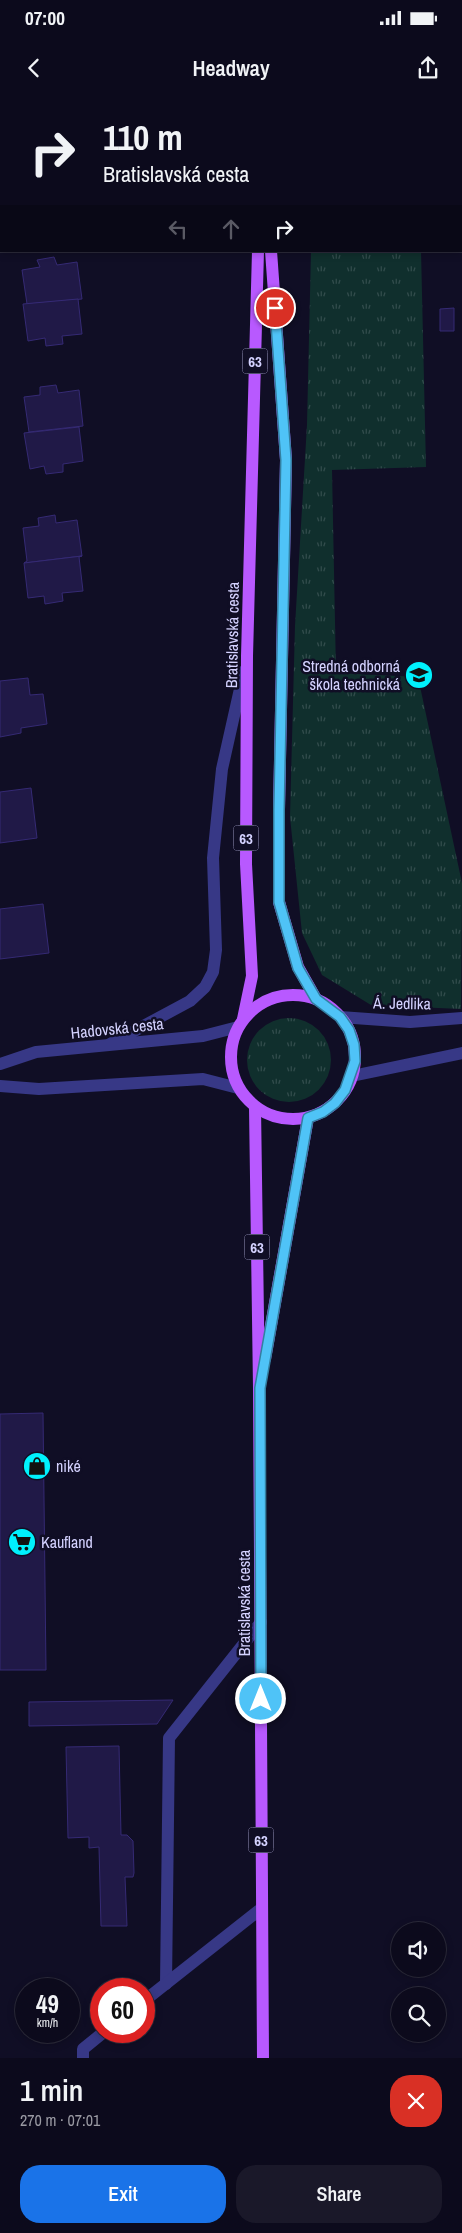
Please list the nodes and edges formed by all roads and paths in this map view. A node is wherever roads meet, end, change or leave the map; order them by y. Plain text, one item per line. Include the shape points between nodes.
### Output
1 (258, 252) edge
2 (271, 252) edge
3 (247, 656) junction
4 (316, 999) junction
5 (340, 1017) junction
6 (462, 1018) edge
7 (240, 1023) junction
8 (110, 1044) junction
9 (462, 1053) edge
10 (0, 1064) edge
11 (352, 1076) junction
12 (0, 1086) edge
13 (238, 1088) junction
14 (255, 1107) junction
15 (308, 1118) junction
16 (260, 1388) junction
17 (261, 1622) junction
18 (262, 1908) junction
19 (166, 1984) junction
20 (155, 1992) edge
21 (90, 2043) edge
22 (83, 2058) edge
23 (262, 2058) edge

1 - 3 main road, Bratislavská cesta / 63
2 - 4 main road, Bratislavská cesta / 63 via 286,460 279,902 298,968
3 - 7 main road, Bratislavská cesta / 63 via 246,864 252,976
3 - 8 street via 222,769 213,858 216,950 213,972 205,987 190,1001
4 - 5 main road, Bratislavská cesta / 63
4 - 7 main road, Bratislavská cesta / 63 via 290,994 276,996 252,1009
5 - 6 street, Á. Jedlika via 410,1022
5 - 11 main road, Bratislavská cesta / 63 via 354,1045
7 - 8 street, Hadovská cesta via 203,1036
7 - 13 main road, Bratislavská cesta / 63 via 230,1058
8 - 10 street, Hadovská cesta via 36,1052
9 - 11 street
11 - 15 main road, Bratislavská cesta / 63 via 335,1103
12 - 13 street via 39,1089 203,1079
13 - 14 main road, Bratislavská cesta / 63
14 - 15 main road, Bratislavská cesta / 63 via 280,1119
14 - 16 main road, Bratislavská cesta / 63
15 - 16 main road, Bratislavská cesta / 63
16 - 17 main road, Bratislavská cesta / 63
17 - 18 main road, Bratislavská cesta / 63
17 - 19 street via 169,1738
18 - 19 street
18 - 23 main road, Bratislavská cesta / 63
19 - 20 street
21 - 22 street via 83,2049

